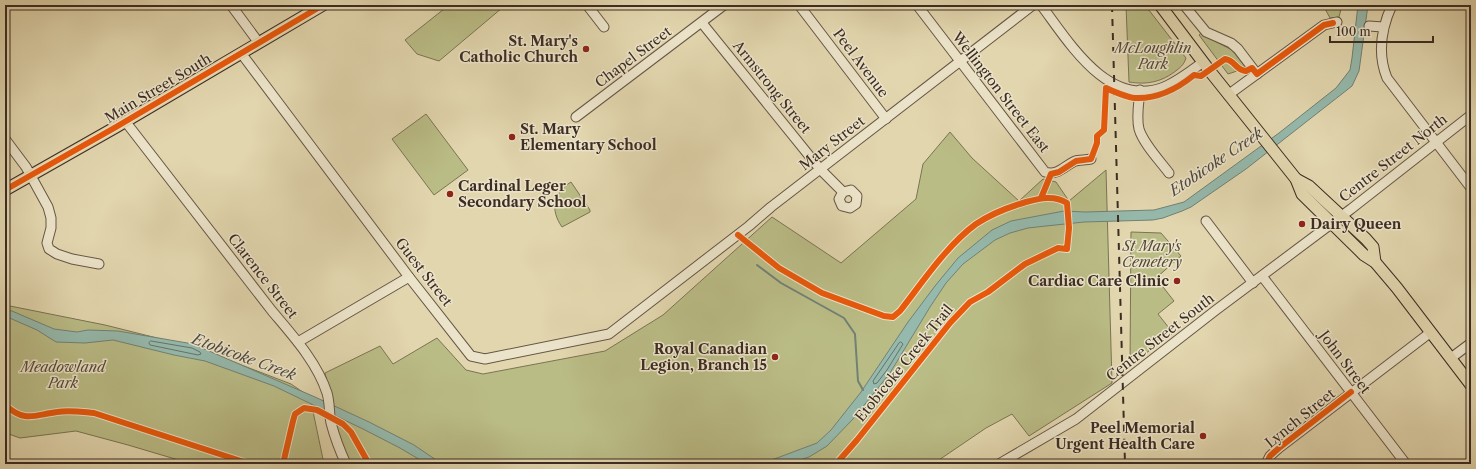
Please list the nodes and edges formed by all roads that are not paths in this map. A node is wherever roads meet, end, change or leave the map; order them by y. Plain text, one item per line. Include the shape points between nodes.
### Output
1 (231, 5) edge
2 (323, 5) edge
3 (587, 5) edge
4 (724, 5) edge
5 (799, 5) edge
6 (917, 5) edge
7 (1033, 5) edge
8 (1041, 5) edge
9 (1160, 5) edge
10 (1184, 5) edge
11 (1392, 5) edge
12 (1337, 22) dead end
13 (702, 23) junction
14 (1369, 26) dead end
15 (604, 27) dead end
16 (1383, 27) junction
17 (259, 43) junction
18 (241, 53) junction
19 (960, 62) junction
20 (1203, 62) junction
21 (1257, 74) junction
22 (1140, 90) junction
23 (1228, 95) junction
24 (1471, 115) edge
25 (576, 117) dead end
26 (886, 119) junction
27 (125, 121) junction
28 (5, 139) edge
29 (1435, 142) junction
30 (1091, 159) dead end
31 (820, 170) junction
32 (1169, 173) dead end
33 (30, 175) junction
34 (1296, 179) junction
35 (1471, 188) edge
36 (5, 190) edge
37 (843, 192) dead end
38 (1342, 216) junction
39 (1206, 221) dead end
40 (1332, 223) junction
41 (1375, 262) junction
42 (98, 264) dead end
43 (1262, 276) junction
44 (409, 277) junction
45 (1253, 283) junction
46 (648, 304) joint
47 (1431, 332) junction
48 (298, 342) junction
49 (1471, 343) edge
50 (1451, 358) junction
51 (1471, 385) edge
52 (1351, 392) junction
53 (346, 464) edge
54 (999, 464) edge
55 (1266, 464) edge
56 (1406, 464) edge

1 - 17 street
2 - 17 main road, Main Street South
3 - 15 street
4 - 13 street, Chapel Street
5 - 26 street, Peel Avenue
6 - 19 street, Wellington Street East
7 - 19 street, Mary Street
8 - 22 street via 1092,69 1110,82
9 - 20 main road
10 - 21 street via 1206,32 1238,48
11 - 16 street
12 - 21 street via 1324,25
13 - 25 street, Chapel Street
13 - 31 street, Armstrong Street
14 - 16 street
16 - 29 street via 1381,65 1386,78
17 - 18 main road, Main Street South
18 - 27 main road, Main Street South
18 - 44 street, Guest Street
19 - 26 street, Mary Street
19 - 30 street, Wellington Street East via 1045,172 1059,172 1076,161
20 - 22 street via 1168,85 1158,89
20 - 23 main road
21 - 23 street
22 - 32 street via 1139,129 1144,140
23 - 34 main road
24 - 29 street, Centre Street North
26 - 31 street, Mary Street
27 - 33 main road, Main Street South
27 - 48 street, Clarence Street
28 - 33 street via 25,164
29 - 35 street
29 - 38 street, Centre Street North
31 - 37 street, Armstrong Street
31 - 46 street, Mary Street
33 - 36 main road, Main Street South
33 - 42 street via 48,207 51,218 47,243 50,249 56,254
34 - 38 main road via 1309,186
34 - 40 main road via 1302,194
38 - 40 street, Centre Street North
38 - 41 main road via 1373,247
39 - 45 street
40 - 41 main road via 1364,255
40 - 43 street, Centre Street South
41 - 47 main road
43 - 45 street, Centre Street South
43 - 52 street, John Street
44 - 46 street, Guest Street via 471,356 485,359 609,334
44 - 48 street
45 - 54 street, Centre Street South via 1076,419
47 - 50 main road
47 - 52 street, Lynch Street
48 - 53 street, Clarence Street via 315,368 327,394 331,422
49 - 50 street
50 - 51 main road
52 - 55 street, Lynch Street via 1279,448
52 - 56 street, John Street

